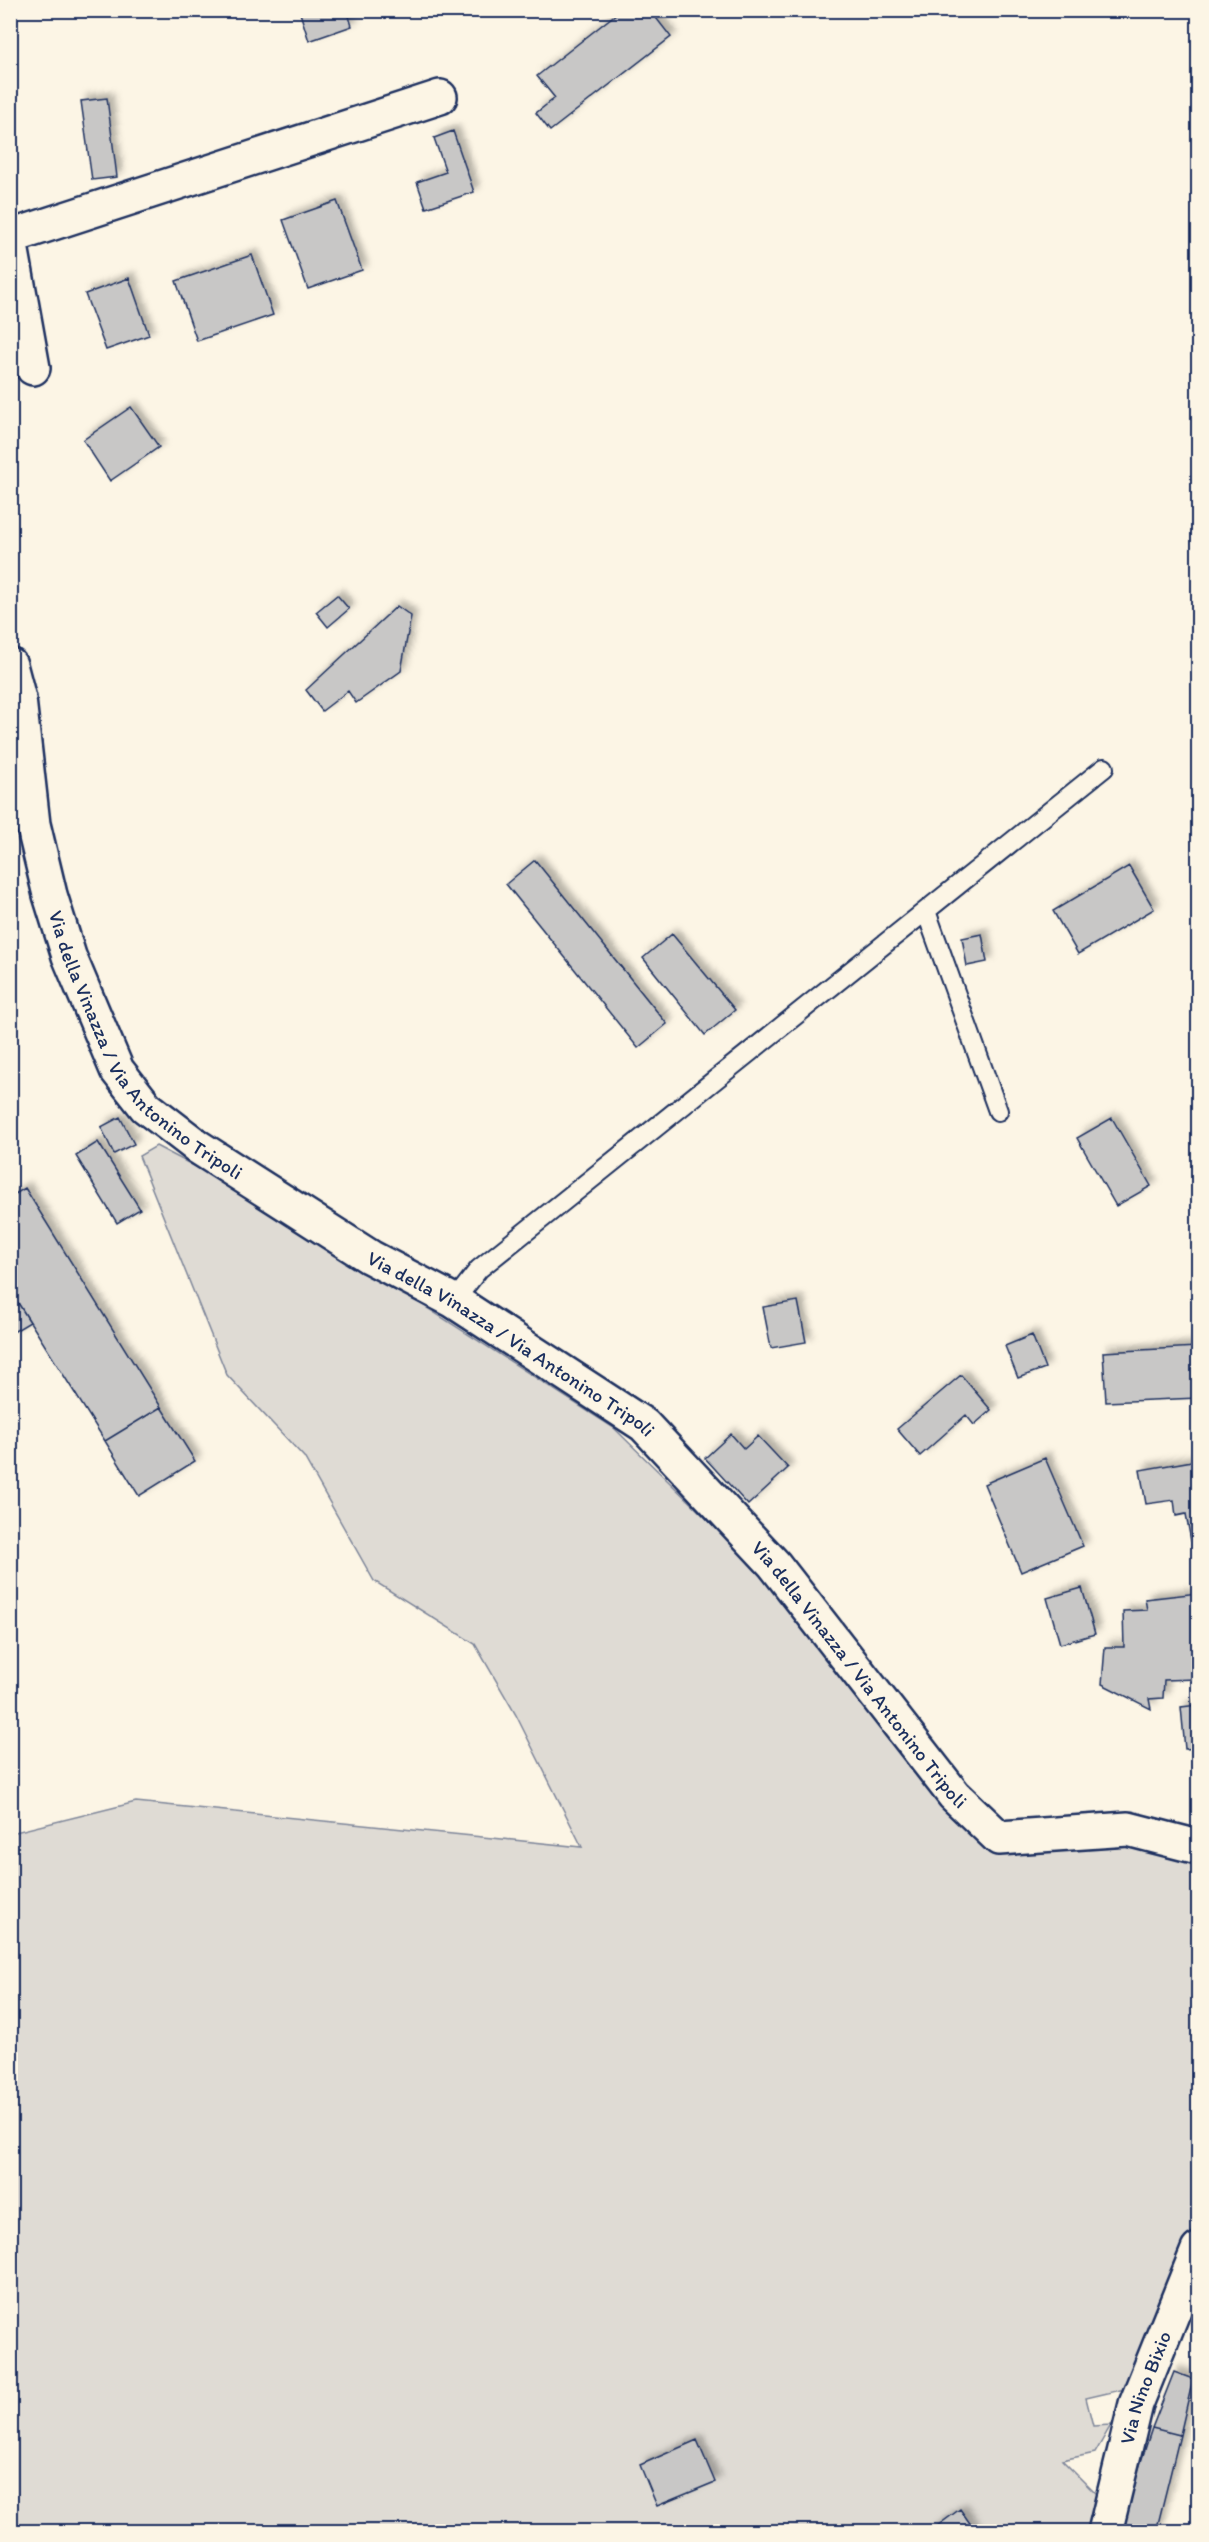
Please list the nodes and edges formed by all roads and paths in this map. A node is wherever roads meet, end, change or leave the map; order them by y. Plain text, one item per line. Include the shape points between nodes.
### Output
1 (440, 97) dead end
2 (10, 239) edge
3 (33, 368) dead end
4 (10, 665) edge
5 (1104, 768) dead end
6 (926, 911) junction
7 (998, 1111) dead end
8 (454, 1301) junction
9 (1198, 1847) edge
10 (1198, 2250) edge
11 (1105, 2532) edge

1 - 2 street
2 - 3 street
4 - 8 street, Via della Vinazza / Via Antonino Tripoli via 19,699 33,824 51,895 69,956 117,1070 146,1107 198,1147 370,1257
5 - 6 lane
6 - 7 lane
6 - 8 lane via 479,1269
8 - 9 street, Via della Vinazza / Via Antonino Tripoli via 644,1425 774,1564 954,1795 999,1838 1128,1828
10 - 11 street, Via Nino Bixio via 1136,2404

